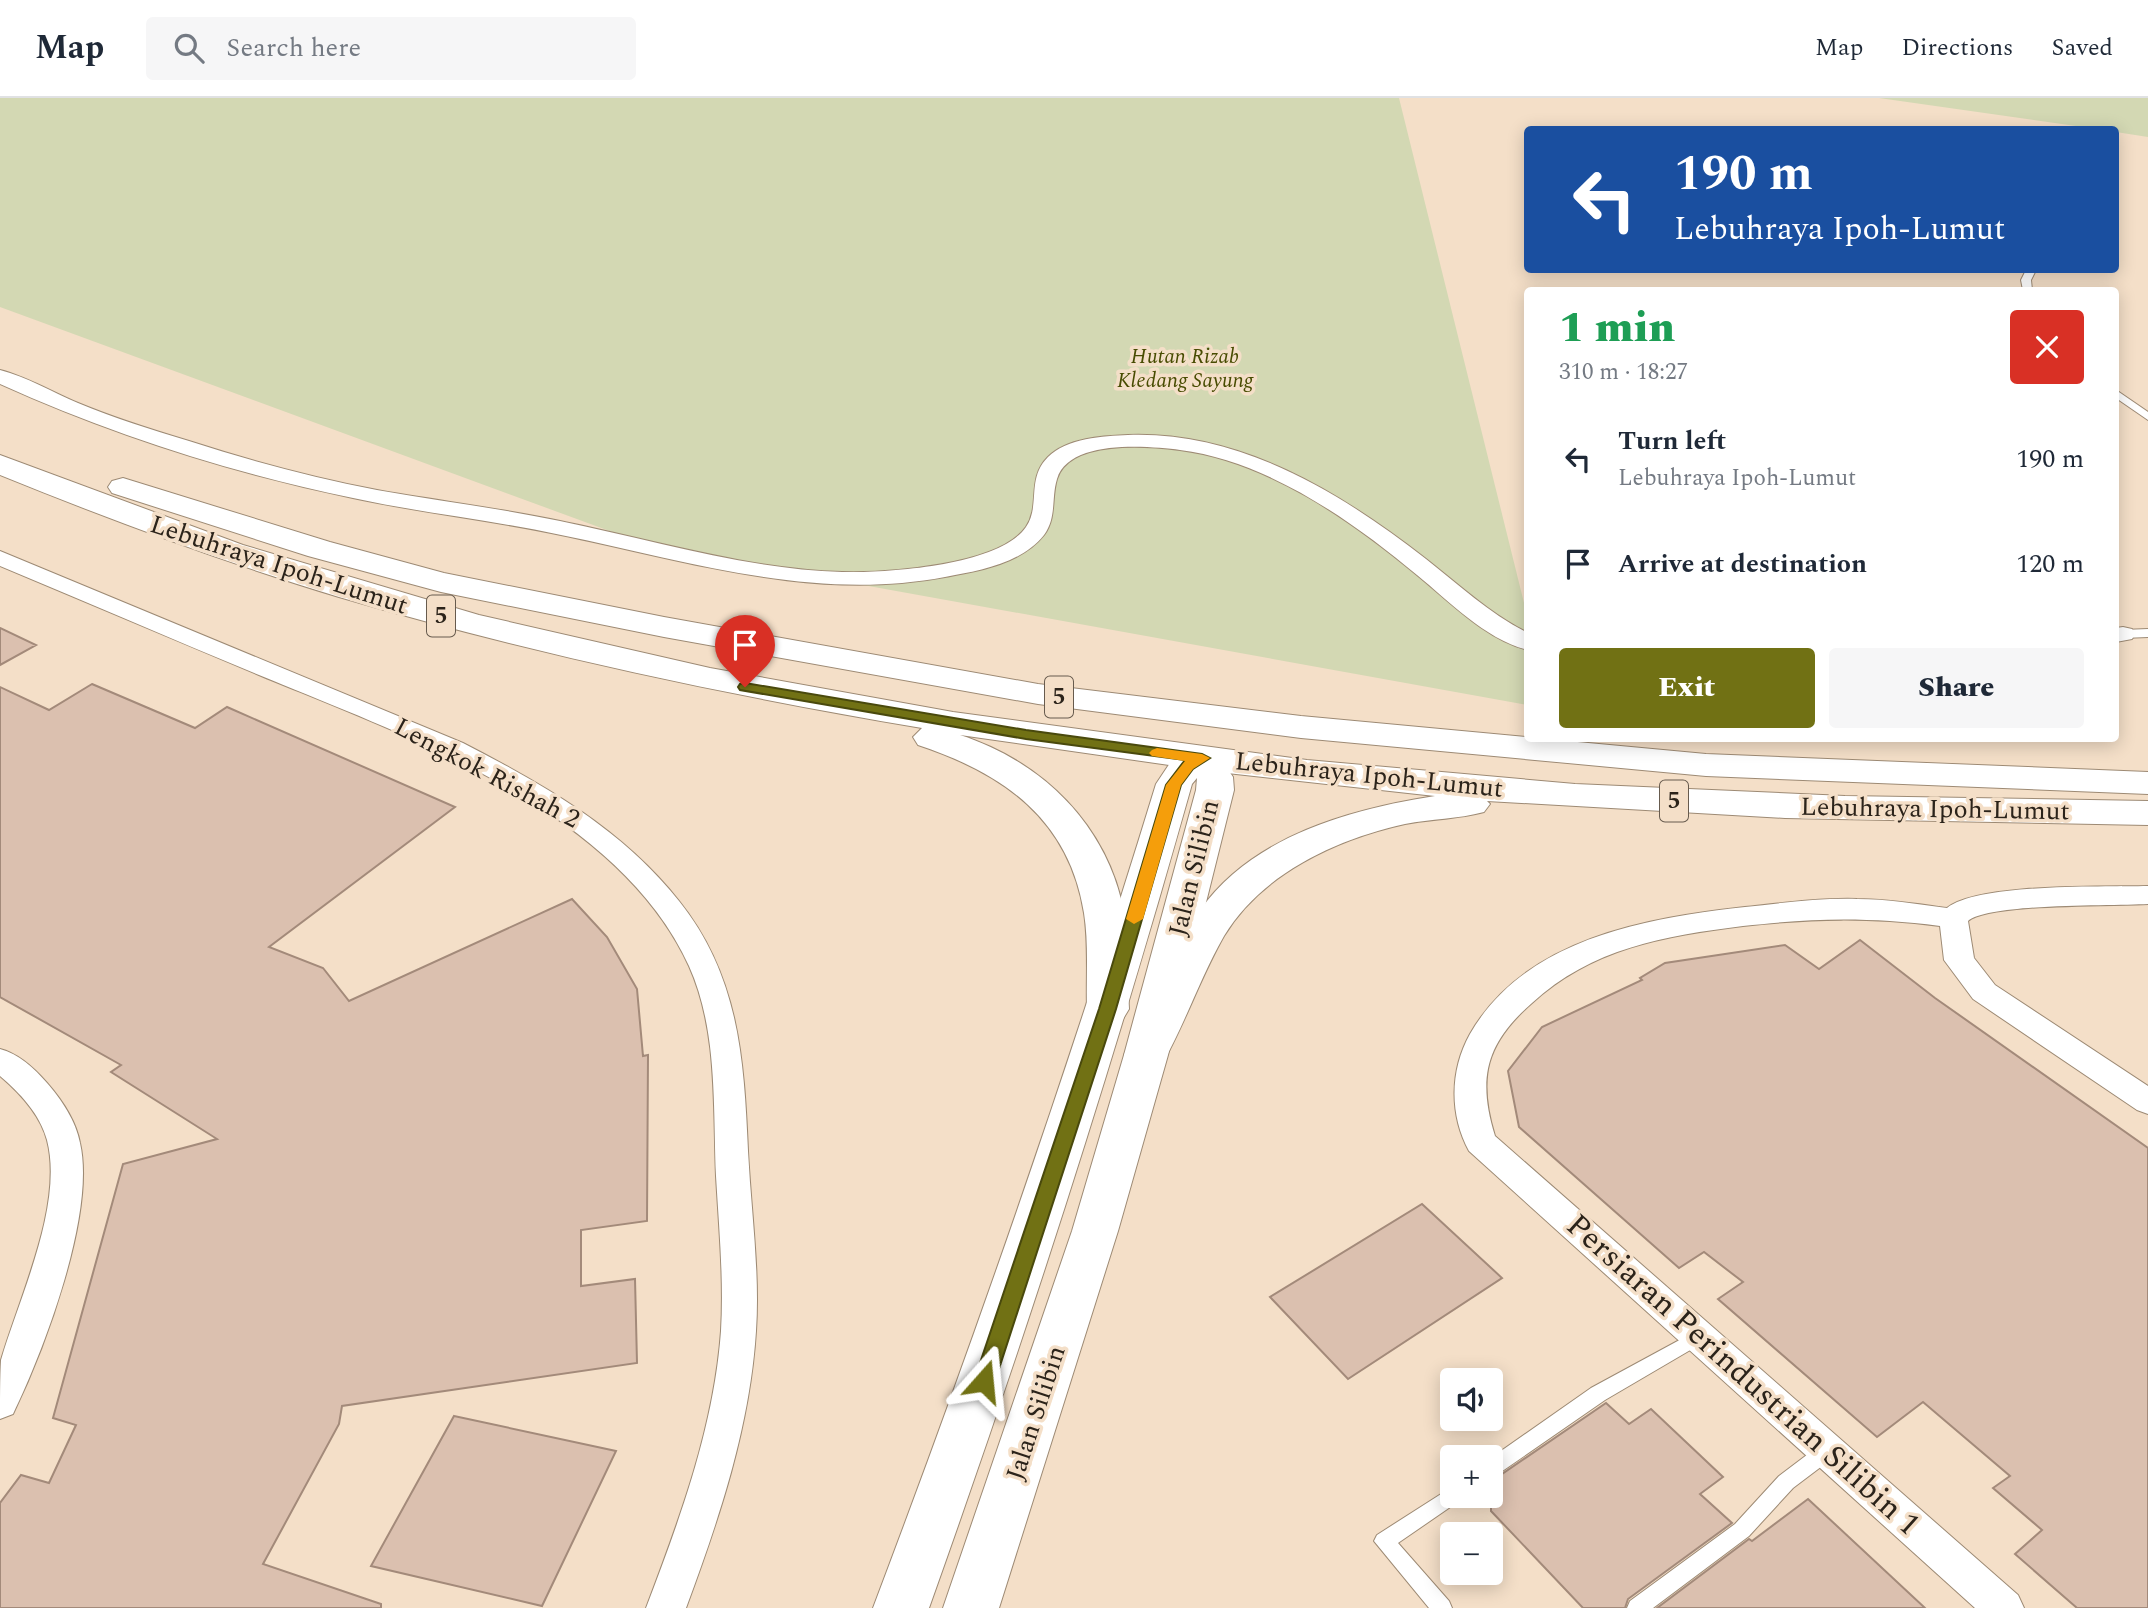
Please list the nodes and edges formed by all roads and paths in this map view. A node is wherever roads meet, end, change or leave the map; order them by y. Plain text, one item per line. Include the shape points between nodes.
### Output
1 (0, 376) edge
2 (2119, 395) edge
3 (2148, 417) edge
4 (0, 440) edge
5 (0, 464) edge
6 (0, 558) edge
7 (442, 582) junction
8 (2148, 634) edge
9 (2119, 635) edge
10 (1524, 641) edge
11 (724, 683) junction
12 (1202, 758) junction
13 (1785, 770) junction
14 (2148, 783) edge
15 (1659, 801) junction
16 (2148, 813) edge
17 (2148, 895) edge
18 (1953, 918) junction
19 (1108, 1009) junction
20 (1146, 1055) junction
21 (0, 1059) edge
22 (2148, 1102) edge
23 (1699, 1336) junction
24 (0, 1403) edge
25 (1829, 1450) junction
26 (1503, 1460) edge
27 (1440, 1502) edge
28 (666, 1608) edge
29 (901, 1608) edge
30 (971, 1608) edge
31 (1442, 1608) edge
32 (1637, 1608) edge
33 (2004, 1608) edge

1 - 10 street via 100,419 321,485 564,528 690,557 843,578 931,573 997,556 1019,545 1036,530 1044,514 1045,481 1050,467 1063,456 1107,442 1199,447 1309,490 1392,544 1481,614
2 - 3 lane
4 - 7 main road, Lebuhraya Ipoh-Lumut / 5 via 222,520
5 - 11 main road, Lebuhraya Ipoh-Lumut / 5 via 76,497 287,570 505,633
6 - 28 street, Lengkok Rishah 2 via 347,702 514,781 590,829 655,889 683,926 705,967 719,1014 727,1072 737,1250 737,1348 719,1445
7 - 12 main road via 543,612 723,655 1166,731
7 - 13 main road, Lebuhraya Ipoh-Lumut / 5 via 664,628 1038,694 1521,749
8 - 9 lane
11 - 12 main road, Lebuhraya Ipoh-Lumut / 5 via 1026,735
11 - 19 main road via 959,745 1042,794 1066,821 1097,882 1104,914
12 - 13 main road via 1240,743 1279,741 1617,770
12 - 15 main road, Lebuhraya Ipoh-Lumut / 5
12 - 19 main road, Jalan Silibin via 1187,765 1174,785
12 - 20 main road, Jalan Silibin via 1214,777 1215,790
13 - 14 main road, Lebuhraya Ipoh-Lumut / 5
15 - 16 main road, Lebuhraya Ipoh-Lumut / 5
15 - 20 main road via 1450,804 1408,810 1322,838 1286,856 1227,902 1209,927
17 - 18 street via 1996,903 1964,909
18 - 22 street via 1959,960 1984,992
18 - 23 street, Persiaran Perindustrian Silibin 1 via 1824,909 1644,930 1563,963 1489,1026 1474,1058 1469,1088 1481,1142
19 - 29 main road, Jalan Silibin via 976,1405
20 - 30 main road, Jalan Silibin via 1091,1244
21 - 24 street via 53,1115 64,1144 66,1176 61,1220 29,1332
23 - 25 street, Persiaran Perindustrian Silibin 1
23 - 26 lane via 1598,1394
25 - 32 lane via 1786,1482 1742,1530
25 - 33 street, Persiaran Perindustrian Silibin 1
27 - 31 lane via 1384,1541

